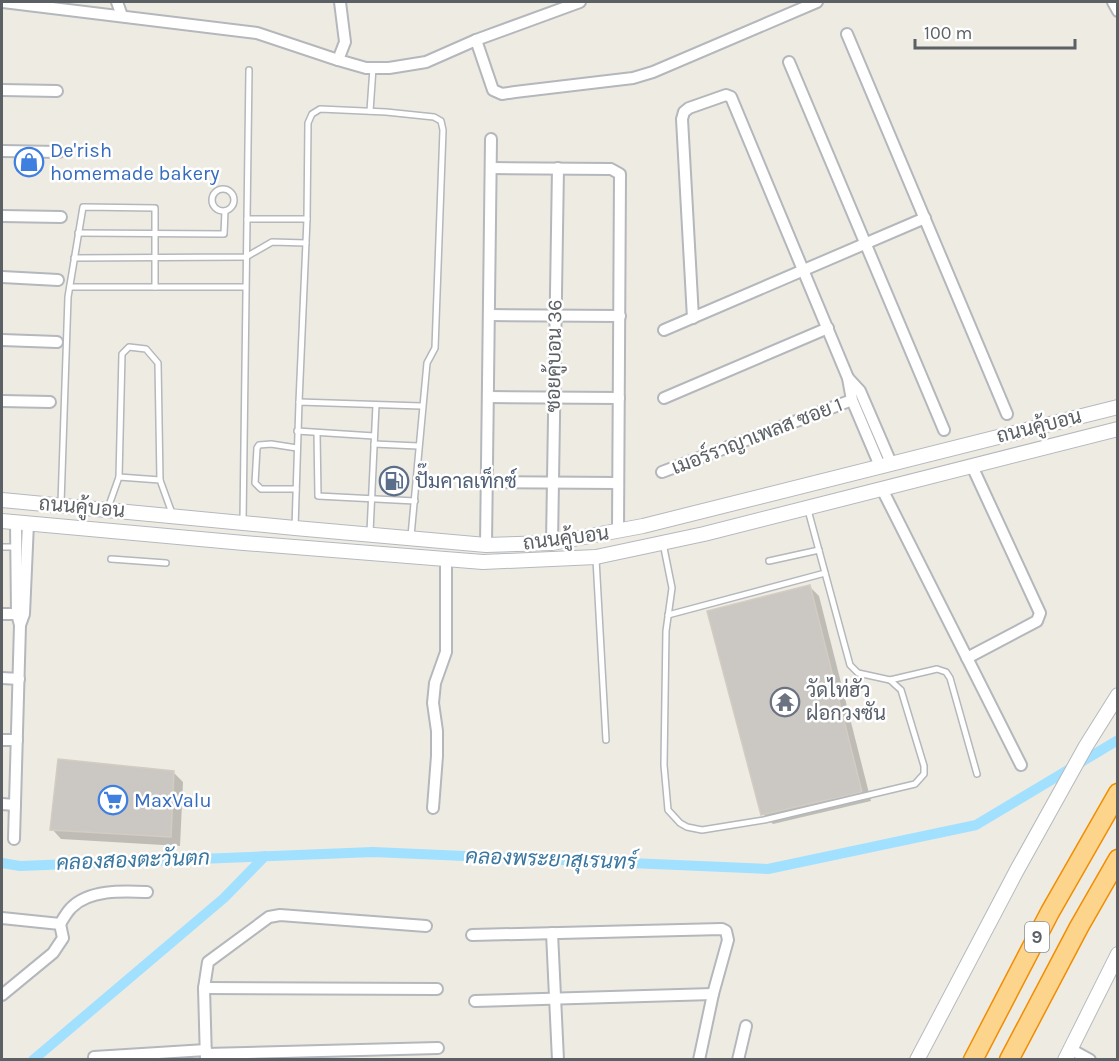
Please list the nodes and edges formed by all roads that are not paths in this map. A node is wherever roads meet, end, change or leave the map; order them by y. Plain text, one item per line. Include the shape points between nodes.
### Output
1 (3, 2) edge
2 (117, 2) edge
3 (340, 2) edge
4 (580, 2) edge
5 (817, 2) edge
6 (1113, 2) edge
7 (1118, 11) edge
8 (122, 16) junction
9 (847, 34) dead end
10 (476, 40) junction
11 (338, 60) junction
12 (789, 62) dead end
13 (373, 68) junction
14 (249, 70) dead end
15 (2, 90) edge
16 (57, 91) dead end
17 (370, 111) junction
18 (491, 139) dead end
19 (2, 151) edge
20 (59, 152) dead end
21 (491, 168) junction
22 (558, 168) junction
23 (246, 200) junction
24 (234, 201) junction
25 (225, 211) junction
26 (2, 216) edge
27 (61, 217) dead end
28 (925, 218) junction
29 (247, 219) junction
30 (307, 219) junction
31 (78, 233) junction
32 (155, 233) junction
33 (306, 243) junction
34 (866, 243) junction
35 (74, 258) junction
36 (155, 258) junction
37 (246, 258) junction
38 (803, 270) junction
39 (2, 278) edge
40 (58, 280) dead end
41 (69, 286) junction
42 (154, 287) junction
43 (245, 287) junction
44 (489, 315) junction
45 (555, 316) junction
46 (620, 316) junction
47 (693, 318) junction
48 (828, 328) junction
49 (664, 330) dead end
50 (2, 340) edge
51 (57, 342) dead end
52 (848, 378) junction
53 (488, 397) junction
54 (554, 398) junction
55 (619, 398) junction
56 (664, 398) dead end
57 (852, 400) junction
58 (2, 401) edge
59 (50, 402) dead end
60 (299, 402) junction
61 (376, 405) junction
62 (421, 406) junction
63 (1118, 407) edge
64 (1007, 414) dead end
65 (1118, 429) edge
66 (944, 430) dead end
67 (297, 431) junction
68 (317, 432) junction
69 (374, 436) junction
70 (374, 444) junction
71 (418, 446) junction
72 (297, 448) junction
73 (886, 465) junction
74 (972, 466) junction
75 (662, 472) dead end
76 (119, 477) junction
77 (160, 480) junction
78 (487, 482) junction
79 (553, 482) junction
80 (618, 483) junction
81 (296, 489) junction
82 (882, 489) junction
83 (372, 499) junction
84 (2, 500) edge
85 (414, 501) junction
86 (61, 505) junction
87 (807, 508) junction
88 (107, 509) junction
89 (173, 516) junction
90 (15, 522) edge
91 (243, 523) junction
92 (294, 528) junction
93 (317, 530) junction
94 (618, 531) junction
95 (370, 535) junction
96 (410, 538) junction
97 (552, 543) junction
98 (663, 543) junction
99 (486, 545) junction
100 (2, 547) edge
101 (22, 547) junction
102 (315, 548) junction
103 (819, 550) junction
104 (596, 557) junction
105 (111, 559) dead end
106 (446, 559) junction
107 (769, 561) dead end
108 (166, 563) dead end
109 (825, 573) junction
110 (2, 614) edge
111 (20, 614) junction
112 (668, 615) junction
113 (967, 658) junction
114 (2, 678) edge
115 (19, 679) junction
116 (890, 680) junction
117 (1118, 695) edge
118 (2, 740) edge
119 (17, 740) junction
120 (606, 740) dead end
121 (1021, 765) dead end
122 (977, 774) dead end
123 (1118, 793) edge
124 (2, 804) edge
125 (15, 805) junction
126 (433, 808) dead end
127 (14, 839) dead end
128 (1118, 859) edge
129 (147, 892) dead end
130 (2, 918) edge
131 (60, 924) junction
132 (426, 926) dead end
133 (552, 933) junction
134 (472, 935) dead end
135 (1118, 954) edge
136 (204, 988) junction
137 (437, 989) dead end
138 (713, 994) junction
139 (2, 995) edge
140 (556, 1000) junction
141 (474, 1001) dead end
142 (746, 1026) dead end
143 (438, 1048) dead end
144 (206, 1054) edge
145 (1067, 1054) edge
146 (94, 1057) dead end
147 (558, 1059) edge
148 (699, 1059) edge
149 (738, 1059) edge
150 (917, 1059) edge
151 (973, 1059) edge
152 (1009, 1059) edge
153 (1090, 1059) edge

1 - 8 street
2 - 8 street
3 - 11 street via 345,42
4 - 10 street
5 - 10 street via 633,78 502,94 493,90
6 - 7 street
8 - 11 street via 257,33
9 - 28 street
10 - 13 street via 426,62
11 - 13 street
12 - 34 street
13 - 17 lane
14 - 23 lane
15 - 16 street
17 - 30 lane via 320,109 312,114 308,123
17 - 62 lane via 434,117 441,121 443,130 435,348 426,363
18 - 21 street
19 - 20 street
21 - 22 street
21 - 44 street
22 - 45 street, ซอยคู้บอน 36
22 - 46 street via 611,169 620,174
23 - 24 lane
23 - 29 lane
24 - 25 lane
24 - 25 lane via 227,190 215,193 213,204
25 - 32 lane via 224,234
26 - 27 street
28 - 34 street
28 - 64 street
29 - 30 lane
29 - 37 lane
30 - 33 lane
31 - 32 lane
31 - 32 lane via 82,207 155,208
31 - 35 lane
32 - 36 lane
33 - 37 lane via 272,242
33 - 60 lane
34 - 38 street
34 - 66 street
35 - 36 lane
35 - 41 lane
36 - 37 lane
36 - 42 lane
37 - 43 lane
38 - 47 street
38 - 47 street via 731,97 723,95 689,108 683,114
38 - 48 street
39 - 40 street
41 - 42 lane
41 - 86 lane
42 - 43 lane
43 - 91 lane
44 - 45 street
44 - 53 street
45 - 46 street
45 - 54 street, ซอยคู้บอน 36
46 - 55 street
47 - 49 street
48 - 52 street
48 - 56 street
50 - 51 street
52 - 57 street
52 - 73 street via 860,391
53 - 54 street
53 - 78 street
54 - 55 street
54 - 79 street, ซอยคู้บอน 36
55 - 80 street
57 - 73 street
57 - 75 street, เมอร์ราญาเพลส ซอย 1
58 - 59 street
60 - 61 lane
60 - 67 lane
61 - 62 lane
61 - 69 lane
62 - 71 lane
63 - 73 main road, ถนนคู้บอน
65 - 74 main road, ถนนคู้บอน
67 - 68 lane
67 - 72 lane
68 - 69 lane
68 - 83 lane via 318,496
69 - 70 lane
70 - 71 lane
70 - 83 lane
71 - 85 lane
72 - 81 lane
72 - 81 lane via 259,445 255,483 261,489
73 - 94 main road, ถนนคู้บอน
74 - 82 main road, ถนนคู้บอน
74 - 113 street via 1040,613 1037,621
76 - 77 lane
76 - 77 lane via 122,354 129,347 146,349 158,363
76 - 88 lane
77 - 89 lane
78 - 79 street
78 - 99 street
79 - 80 street
79 - 97 street, ซอยคู้บอน 36
80 - 94 street
81 - 92 lane
82 - 87 main road, ถนนคู้บอน
82 - 113 street
83 - 85 lane
83 - 95 lane
84 - 86 main road, ถนนคู้บอน
85 - 96 lane
86 - 88 main road, ถนนคู้บอน
87 - 98 main road, ถนนคู้บอน
87 - 103 lane
88 - 89 main road, ถนนคู้บอน
89 - 91 main road, ถนนคู้บอน
90 - 101 street
90 - 102 main road, ถนนคู้บอน
91 - 92 main road, ถนนคู้บอน
92 - 93 main road, ถนนคู้บอน
93 - 95 main road, ถนนคู้บอน
93 - 102 main road
94 - 97 main road, ถนนคู้บอน
95 - 96 main road, ถนนคู้บอน
96 - 99 main road, ถนนคู้บอน
97 - 99 main road, ถนนคู้บอน
98 - 104 main road, ถนนคู้บอน
98 - 112 lane via 672,588
100 - 101 lane
101 - 111 street
102 - 106 main road, ถนนคู้บอน
103 - 107 lane
103 - 109 lane
104 - 106 main road, ถนนคู้บอน via 483,562
104 - 120 lane
105 - 108 lane
106 - 126 street via 446,652 435,683 437,756
109 - 112 lane
109 - 116 lane via 850,665 858,673
110 - 111 street
111 - 115 street
112 - 116 lane via 666,799 673,817 687,827 702,830 764,820 915,784 924,774 924,766 901,690
113 - 121 street
114 - 115 street
115 - 119 street
116 - 122 lane via 937,669 946,672
117 - 150 main road via 1017,870
118 - 119 street
119 - 125 street
123 - 151 highway, 9
124 - 125 street
125 - 127 street
128 - 152 highway, 9
129 - 131 street via 92,896 71,908
130 - 131 street
131 - 139 street via 63,938 53,953
132 - 136 street via 269,917 210,959
133 - 134 street
133 - 138 street via 722,929 728,933 728,940
133 - 140 street
135 - 145 main road
136 - 137 street
136 - 144 street
138 - 140 street
138 - 148 street
140 - 141 street
140 - 147 street
142 - 149 street
143 - 144 street
144 - 146 street
145 - 153 street

